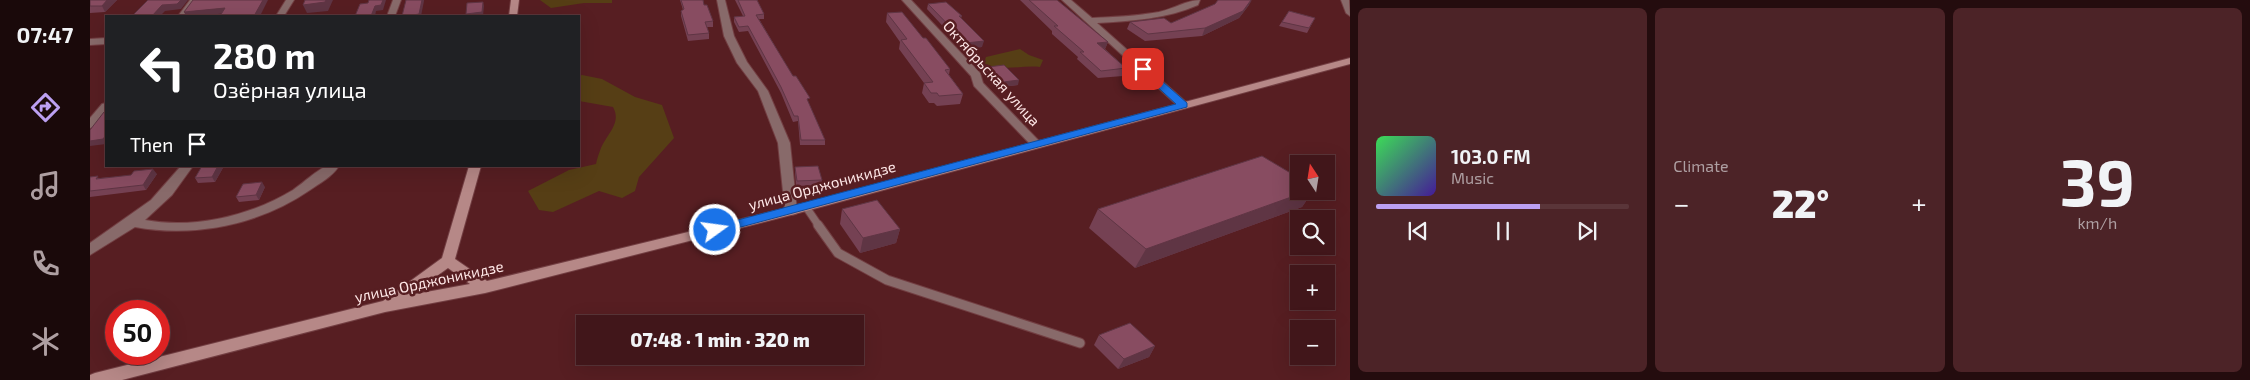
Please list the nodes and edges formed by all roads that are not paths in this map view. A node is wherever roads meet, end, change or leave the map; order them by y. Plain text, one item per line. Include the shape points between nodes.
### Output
1 (195, 0) edge
2 (290, 0) edge
3 (397, 0) edge
4 (515, 0) edge
5 (721, 0) edge
6 (906, 0) edge
7 (1066, 0) edge
8 (1196, 0) edge
9 (1345, 0) edge
10 (1350, 13) edge
11 (183, 15) edge
12 (281, 15) edge
13 (391, 15) edge
14 (513, 15) edge
15 (1090, 21) junction
16 (105, 41) edge
17 (90, 42) edge
18 (1350, 61) edge
19 (1183, 105) junction
20 (105, 107) edge
21 (90, 125) edge
22 (1036, 144) junction
23 (186, 167) edge
24 (332, 167) edge
25 (475, 167) edge
26 (806, 207) junction
27 (791, 211) junction
28 (134, 222) junction
29 (90, 250) edge
30 (448, 261) junction
31 (485, 287) junction
32 (385, 306) junction
33 (1080, 343) dead end
34 (95, 380) edge

1 - 11 street
2 - 12 street
3 - 13 street
4 - 14 main road
5 - 27 street via 730,36 742,63 763,91 784,143
6 - 22 street, Октябрьская улица via 976,74 978,84
7 - 15 street
8 - 15 street via 1182,10 1166,14
9 - 10 street
15 - 19 street
16 - 17 street
18 - 19 main road, улица Орджоникидзе
19 - 22 main road, улица Орджоникидзе
20 - 21 street
22 - 26 main road, улица Орджоникидзе
23 - 28 street via 160,202
24 - 28 street via 305,189 271,208 246,215 174,228
25 - 30 main road
26 - 27 main road, улица Орджоникидзе
26 - 33 lane via 838,253 887,280
27 - 31 main road, улица Орджоникидзе
28 - 29 street
30 - 31 main road
30 - 32 main road
31 - 32 main road, улица Орджоникидзе
32 - 34 main road, улица Орджоникидзе

